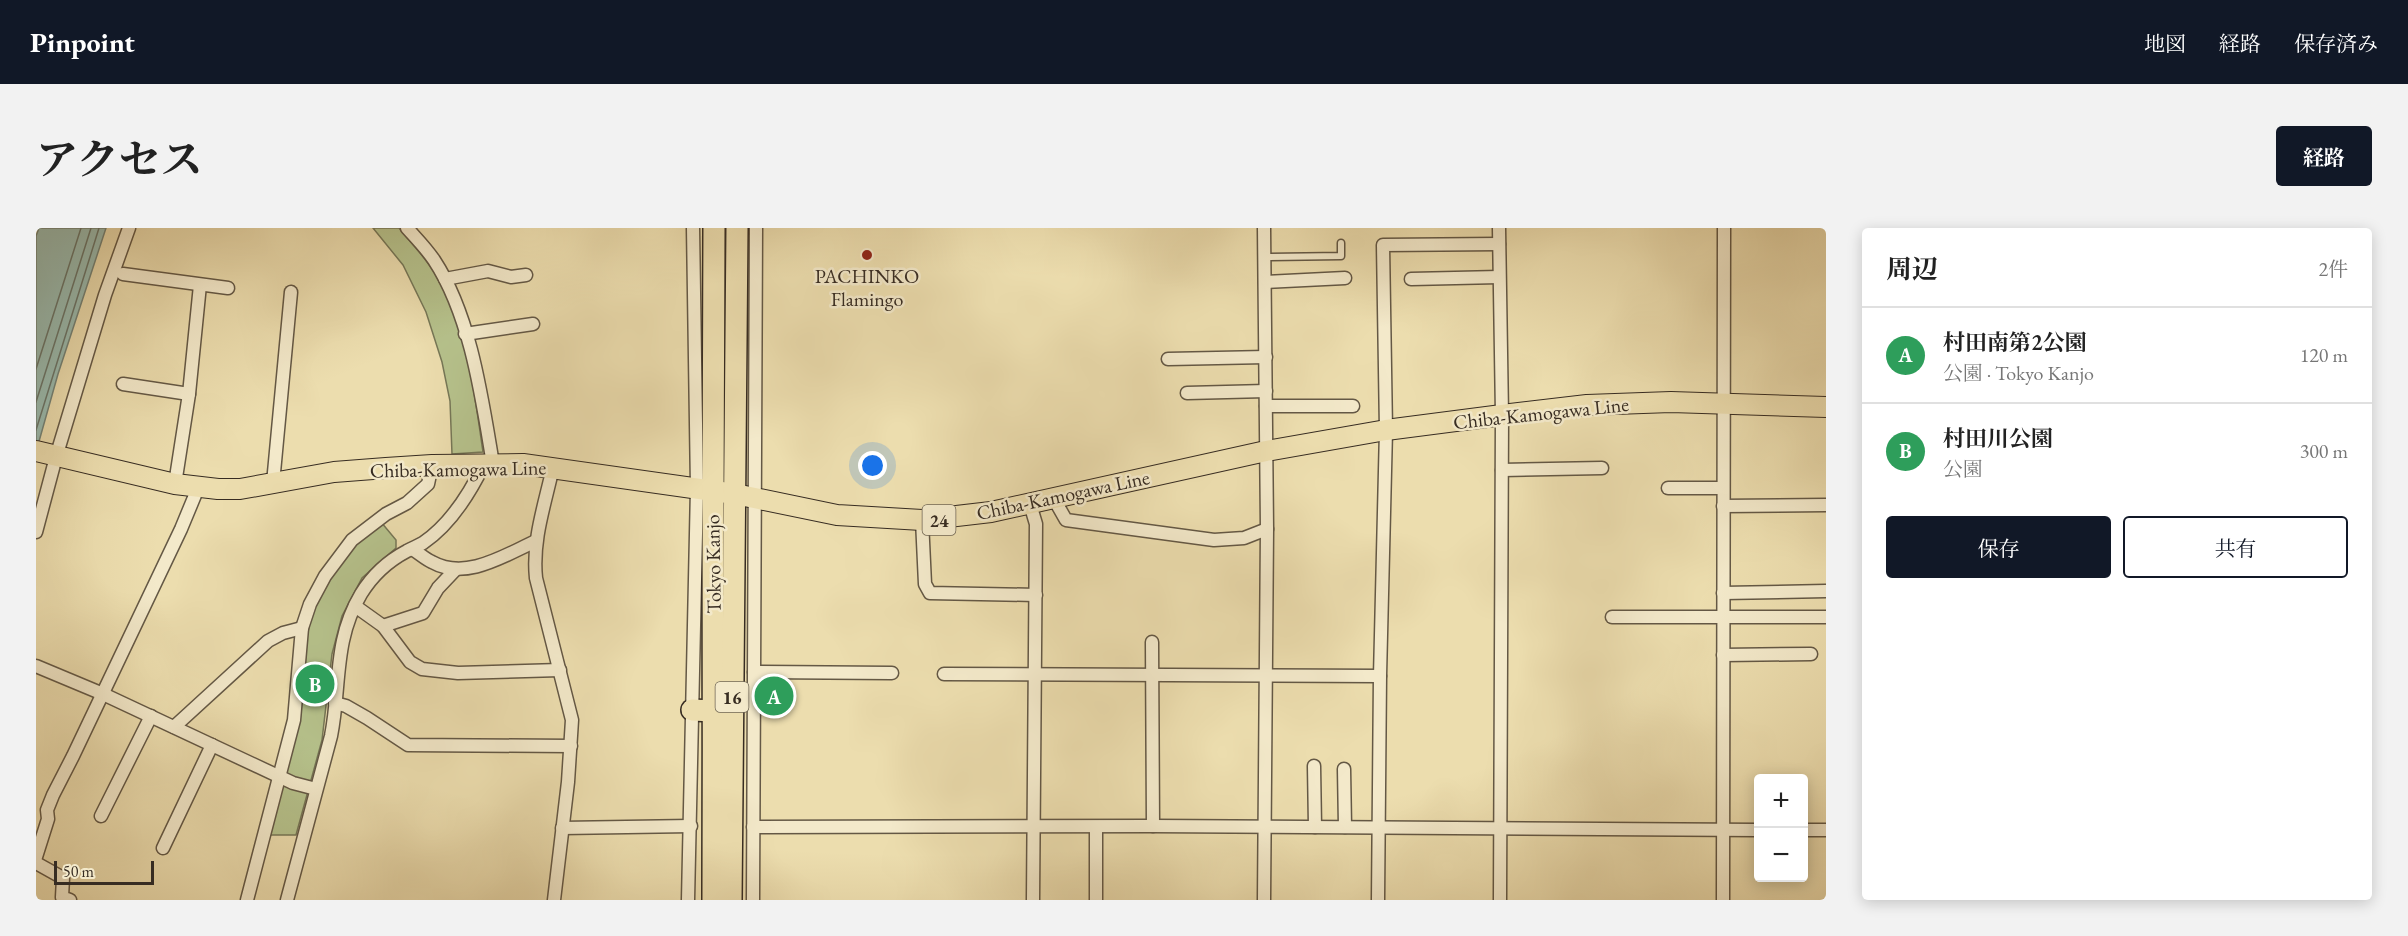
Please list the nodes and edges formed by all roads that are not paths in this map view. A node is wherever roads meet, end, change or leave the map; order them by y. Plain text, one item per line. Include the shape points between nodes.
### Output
1 (129, 228) edge
2 (407, 228) edge
3 (693, 228) edge
4 (714, 228) edge
5 (737, 228) edge
6 (756, 228) edge
7 (1264, 228) edge
8 (1499, 228) edge
9 (1724, 228) edge
10 (1341, 243) dead end
11 (1498, 244) junction
12 (1265, 257) junction
13 (123, 274) dead end
14 (526, 275) dead end
15 (1499, 277) junction
16 (1345, 278) dead end
17 (445, 279) junction
18 (1411, 279) dead end
19 (1265, 282) junction
20 (200, 285) junction
21 (228, 288) dead end
22 (291, 291) dead end
23 (533, 324) dead end
24 (465, 334) junction
25 (1266, 357) junction
26 (1168, 358) dead end
27 (123, 384) dead end
28 (1266, 391) junction
29 (1187, 393) dead end
30 (189, 394) junction
31 (1725, 404) junction
32 (1266, 406) junction
33 (1353, 406) dead end
34 (1826, 407) edge
35 (1502, 415) junction
36 (1386, 430) junction
37 (1266, 451) junction
38 (48, 454) edge
39 (488, 464) junction
40 (432, 465) junction
41 (553, 467) junction
42 (1602, 468) dead end
43 (1502, 470) junction
44 (273, 483) junction
45 (175, 484) junction
46 (198, 488) junction
47 (1668, 488) dead end
48 (1722, 488) junction
49 (704, 490) junction
50 (735, 494) junction
51 (756, 498) junction
52 (1054, 499) junction
53 (1030, 504) junction
54 (1826, 505) edge
55 (1723, 506) junction
56 (922, 520) junction
57 (1267, 529) junction
58 (36, 532) edge
59 (536, 541) junction
60 (412, 549) junction
61 (456, 569) junction
62 (1826, 591) edge
63 (1723, 593) junction
64 (1036, 595) junction
65 (355, 606) junction
66 (1612, 617) dead end
67 (1826, 617) edge
68 (1723, 618) junction
69 (383, 626) junction
70 (302, 628) junction
71 (1152, 642) dead end
72 (1811, 654) dead end
73 (1723, 655) junction
74 (36, 666) edge
75 (560, 670) junction
76 (754, 672) junction
77 (892, 673) dead end
78 (944, 674) dead end
79 (1036, 675) junction
80 (1266, 675) junction
81 (1154, 676) junction
82 (1380, 676) junction
83 (103, 694) junction
84 (335, 703) junction
85 (692, 710) junction
86 (714, 711) junction
87 (151, 716) junction
88 (174, 727) junction
89 (212, 745) junction
90 (571, 746) junction
91 (1314, 766) dead end
92 (1344, 770) dead end
93 (280, 777) junction
94 (316, 789) junction
95 (101, 816) dead end
96 (691, 826) junction
97 (1153, 826) junction
98 (753, 827) junction
99 (1034, 827) junction
100 (1096, 827) junction
101 (1264, 827) junction
102 (1315, 827) junction
103 (1345, 827) junction
104 (562, 828) junction
105 (1379, 828) junction
106 (1500, 829) junction
107 (1724, 830) junction
108 (1754, 830) edge
109 (1808, 830) edge
110 (1826, 830) edge
111 (163, 848) dead end
112 (36, 858) edge
113 (36, 863) edge
114 (70, 900) edge
115 (247, 900) edge
116 (287, 900) edge
117 (554, 900) edge
118 (688, 900) edge
119 (713, 900) edge
120 (731, 900) edge
121 (753, 900) edge
122 (1033, 900) edge
123 (1096, 900) edge
124 (1264, 900) edge
125 (1378, 900) edge
126 (1500, 900) edge
127 (1723, 900) edge

1 - 38 street
2 - 17 street
3 - 49 street via 697,445
4 - 49 highway, Tokyo Kanjo / 16
5 - 50 highway, Tokyo Kanjo / 16
6 - 51 street
7 - 12 street
8 - 11 street
9 - 31 street
10 - 12 lane via 1341,256
11 - 15 street
11 - 36 street via 1383,244
12 - 19 street
13 - 20 street
14 - 17 street via 511,277 488,271
15 - 18 street
15 - 35 street
16 - 19 street
17 - 24 street
19 - 25 street
20 - 21 street
20 - 30 street
22 - 44 street
23 - 24 street
24 - 39 street via 481,393
25 - 26 street
25 - 28 street
27 - 30 street
28 - 29 street
28 - 32 street
30 - 45 street
31 - 34 main road, Chiba-Kamogawa Line / 24
31 - 35 main road, Chiba-Kamogawa Line / 24 via 1616,404
31 - 48 street
32 - 33 street
32 - 37 street
35 - 36 main road, Chiba-Kamogawa Line / 24
35 - 43 street
36 - 37 main road, Chiba-Kamogawa Line / 24
36 - 82 street
37 - 52 main road, Chiba-Kamogawa Line / 24
37 - 57 street
38 - 45 main road, Chiba-Kamogawa Line / 24
38 - 58 street
39 - 40 main road, Chiba-Kamogawa Line / 24
39 - 41 main road, Chiba-Kamogawa Line / 24
39 - 60 street via 442,526
40 - 44 main road, Chiba-Kamogawa Line / 24 via 334,472
40 - 70 street via 428,484 352,540 325,576
41 - 49 main road, Chiba-Kamogawa Line / 24
41 - 59 street
42 - 43 street
43 - 106 street
44 - 46 main road, Chiba-Kamogawa Line / 24 via 240,489
45 - 46 main road, Chiba-Kamogawa Line / 24
46 - 83 street
47 - 48 street
48 - 55 street
49 - 50 main road, Chiba-Kamogawa Line / 24
49 - 85 street
49 - 86 highway, Tokyo Kanjo / 16 via 715,594
50 - 51 main road, Chiba-Kamogawa Line / 24
50 - 120 highway, Tokyo Kanjo / 16
51 - 56 main road, Chiba-Kamogawa Line / 24 via 837,515
51 - 76 street
52 - 53 main road, Chiba-Kamogawa Line / 24
52 - 57 street via 1066,520 1078,522 1214,540 1244,538
53 - 56 main road, Chiba-Kamogawa Line / 24
53 - 64 street via 1036,524
54 - 55 street
55 - 63 street
56 - 64 street via 925,584 930,594
57 - 80 street
59 - 61 street via 473,568
59 - 75 street via 536,578
60 - 61 street via 433,563
60 - 65 street via 377,572
61 - 69 street via 423,613
62 - 63 street
63 - 68 street
64 - 79 street
65 - 69 street
65 - 84 street via 338,660
66 - 68 street
67 - 68 street
68 - 73 street
69 - 75 street via 410,662 422,669 459,674
70 - 88 street via 268,641
70 - 93 street via 294,720
71 - 81 street
72 - 73 street
73 - 107 street
74 - 83 street
75 - 90 street via 572,720
76 - 77 street
76 - 98 street
78 - 79 street
79 - 81 street
79 - 99 street
80 - 81 street
80 - 82 street
80 - 101 street
81 - 97 street
82 - 105 street
83 - 87 street
83 - 112 street via 52,795
84 - 90 street via 408,745
84 - 94 street
85 - 86 highway
85 - 96 street
86 - 119 highway, Tokyo Kanjo / 16
87 - 88 street
87 - 95 street
88 - 89 street
89 - 93 street
89 - 111 street
90 - 104 street
91 - 102 street
92 - 103 street
93 - 94 street
93 - 115 street
94 - 116 street
96 - 104 street
96 - 118 street
97 - 100 street
97 - 101 street
98 - 99 street
98 - 121 street
99 - 100 street
99 - 122 street
100 - 123 street
101 - 102 street
101 - 124 street
102 - 103 street
103 - 105 street
104 - 117 street
105 - 106 street
105 - 125 street
106 - 107 street
106 - 126 street
107 - 108 street
107 - 127 street
109 - 110 street
113 - 114 street via 63,878 62,897

